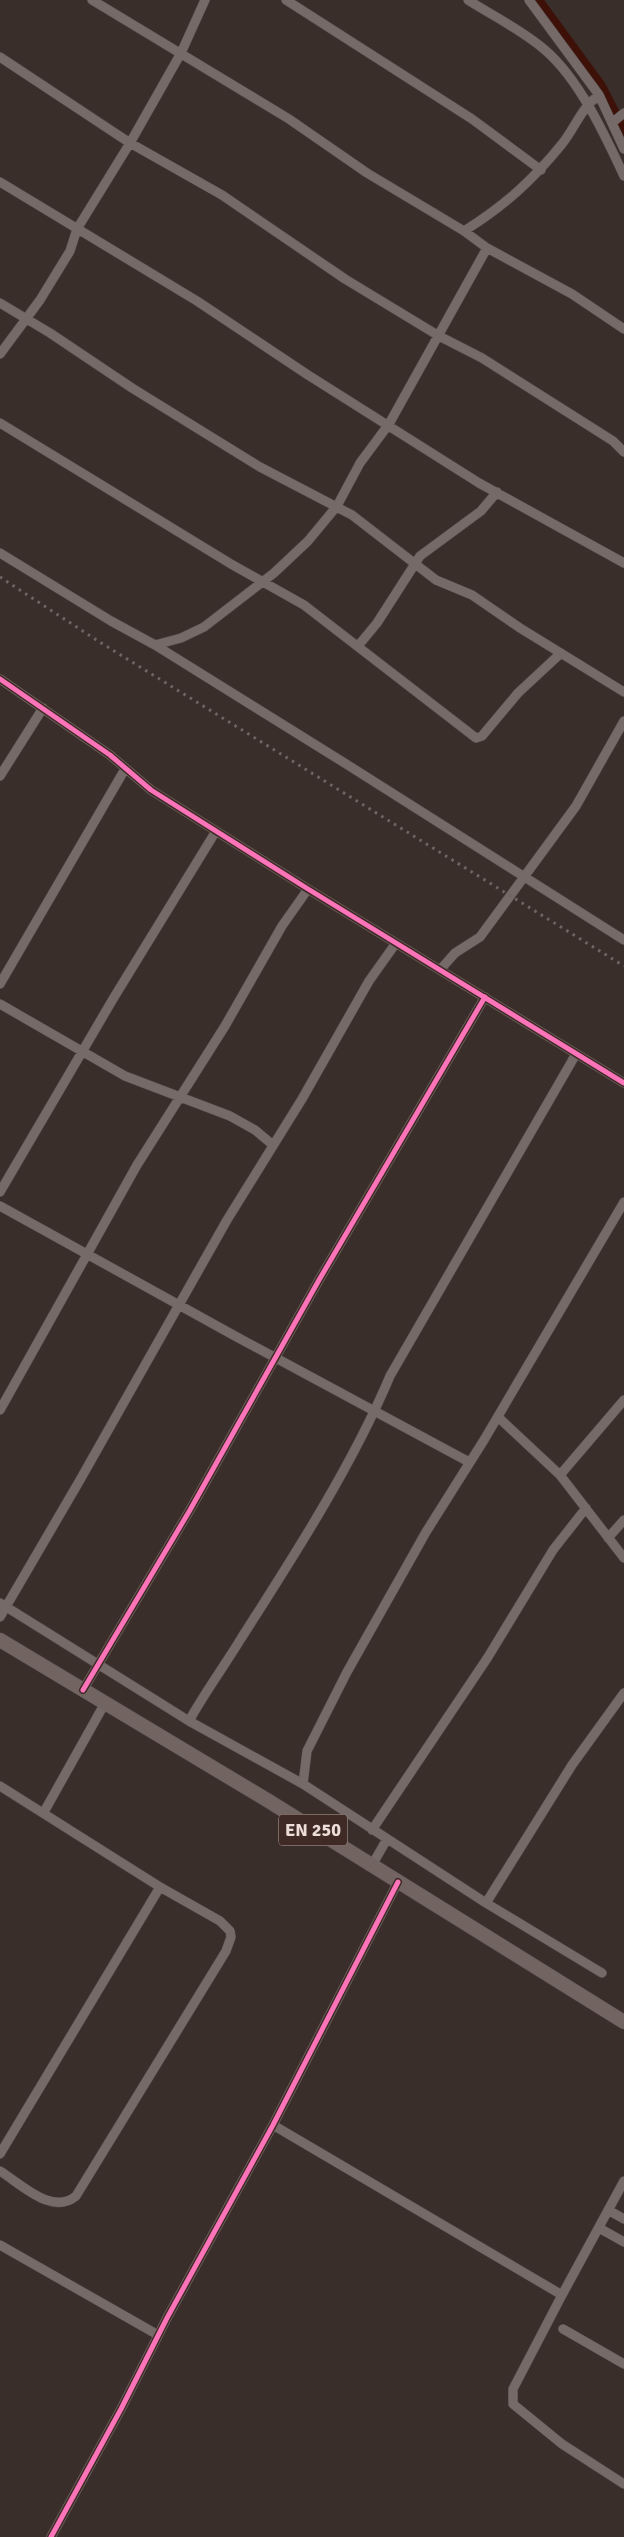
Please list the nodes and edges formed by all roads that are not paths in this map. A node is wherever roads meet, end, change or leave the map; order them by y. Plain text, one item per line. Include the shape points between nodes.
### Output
1 (92, 0) edge
2 (205, 0) edge
3 (286, 0) edge
4 (468, 0) edge
5 (529, 0) edge
6 (181, 53) junction
7 (0, 57) edge
8 (598, 96) junction
9 (587, 104) junction
10 (624, 113) edge
11 (613, 122) junction
12 (130, 143) junction
13 (624, 150) edge
14 (541, 170) junction
15 (624, 176) edge
16 (0, 182) edge
17 (78, 229) junction
18 (464, 231) junction
19 (487, 248) junction
20 (0, 302) edge
21 (26, 318) junction
22 (624, 329) edge
23 (439, 336) junction
24 (0, 354) edge
25 (0, 423) edge
26 (389, 424) junction
27 (624, 452) edge
28 (497, 492) junction
29 (337, 506) junction
30 (0, 553) edge
31 (624, 563) edge
32 (413, 564) junction
33 (264, 581) junction
34 (155, 645) junction
35 (358, 646) junction
36 (561, 652) junction
37 (0, 678) edge
38 (624, 692) edge
39 (43, 708) junction
40 (624, 721) edge
41 (125, 770) junction
42 (0, 776) edge
43 (216, 831) junction
44 (523, 877) junction
45 (308, 889) junction
46 (624, 940) edge
47 (396, 943) junction
48 (440, 970) junction
49 (0, 984) edge
50 (485, 997) junction
51 (0, 1004) edge
52 (83, 1052) junction
53 (576, 1054) junction
54 (624, 1083) edge
55 (181, 1096) junction
56 (273, 1145) junction
57 (0, 1192) edge
58 (624, 1202) edge
59 (0, 1206) edge
60 (87, 1254) junction
61 (179, 1305) junction
62 (275, 1358) junction
63 (624, 1400) edge
64 (0, 1410) edge
65 (375, 1410) junction
66 (498, 1417) junction
67 (469, 1462) junction
68 (560, 1475) junction
69 (586, 1508) junction
70 (624, 1520) edge
71 (608, 1538) junction
72 (624, 1558) edge
73 (3, 1605) edge
74 (0, 1617) edge
75 (0, 1640) edge
76 (99, 1665) junction
77 (83, 1690) junction
78 (622, 1698) edge
79 (105, 1703) junction
80 (189, 1721) junction
81 (303, 1784) junction
82 (0, 1786) edge
83 (44, 1812) junction
84 (372, 1830) junction
85 (387, 1839) junction
86 (372, 1867) junction
87 (398, 1882) junction
88 (160, 1888) junction
89 (486, 1903) junction
90 (602, 1973) dead end
91 (624, 2022) edge
92 (273, 2125) junction
93 (0, 2154) edge
94 (0, 2171) edge
95 (624, 2181) edge
96 (608, 2210) junction
97 (624, 2219) edge
98 (599, 2228) junction
99 (624, 2242) edge
100 (0, 2245) edge
101 (562, 2295) junction
102 (563, 2330) dead end
103 (158, 2335) junction
104 (624, 2364) edge
105 (624, 2484) edge
106 (51, 2537) edge

1 - 6 street
2 - 6 street
3 - 14 street via 472,119
4 - 9 street via 544,50
5 - 8 street
6 - 12 street
6 - 18 street
7 - 12 street
8 - 9 street
8 - 11 street
9 - 14 street
9 - 15 street
10 - 11 street
11 - 13 street
12 - 17 street
12 - 23 street via 222,195 345,279
14 - 18 street via 497,211
16 - 17 street
17 - 21 street via 70,251
17 - 26 street
18 - 19 street
19 - 22 street via 572,294
19 - 23 street
20 - 21 street
21 - 24 street
21 - 29 street via 260,467
23 - 26 street
23 - 27 street via 514,378 613,441
25 - 33 street
26 - 28 street
26 - 29 street via 360,463
28 - 31 street
28 - 32 street via 481,511
29 - 32 street
29 - 33 street via 308,541
30 - 34 street
32 - 35 street via 377,623
32 - 36 street via 436,580 472,595
33 - 34 street via 204,627
33 - 35 street via 304,605
34 - 44 street
35 - 36 street via 480,738 518,693
36 - 38 street
37 - 39 street
39 - 41 street via 110,755
39 - 42 street
40 - 44 street via 576,806
41 - 43 street
41 - 49 street
43 - 45 street
43 - 52 street
44 - 46 street
44 - 48 street via 480,937 455,954
45 - 47 street
45 - 55 street via 282,926
47 - 48 street
47 - 56 street via 369,981
48 - 50 street
50 - 53 street
50 - 62 street
51 - 52 street
52 - 55 street via 124,1076
52 - 57 street
53 - 54 street
53 - 65 street via 390,1376
55 - 56 street via 230,1116
55 - 60 street via 137,1165
56 - 61 street via 226,1220
58 - 66 street
59 - 60 street
60 - 61 street
60 - 64 street
61 - 62 street
61 - 73 street via 80,1480
62 - 65 street
62 - 76 street
63 - 68 street
65 - 67 street
65 - 80 street via 268,1596
66 - 67 street
66 - 68 street
67 - 81 street via 426,1532 307,1750
68 - 69 street
69 - 71 street
69 - 84 street via 552,1550 488,1657
70 - 71 street
71 - 72 street
73 - 74 street
73 - 76 street
75 - 77 main road, EN 250
76 - 77 street
76 - 80 street
77 - 79 main road, EN 250
78 - 89 street via 572,1765
79 - 83 street
79 - 86 main road, EN 250
80 - 81 street
81 - 84 street
82 - 83 street
83 - 88 street
84 - 85 street
85 - 86 street
85 - 89 street
86 - 87 main road, EN 250
87 - 91 main road, EN 250
87 - 92 street
88 - 93 street
88 - 94 street via 226,1926 231,1937 226,1951 76,2196 61,2203 48,2201
89 - 90 street
92 - 101 street
92 - 103 street
95 - 96 street
96 - 97 street
96 - 98 street
98 - 99 street
98 - 101 street
100 - 103 street
101 - 105 street via 513,2389 513,2404 562,2444
102 - 104 street
103 - 106 street

